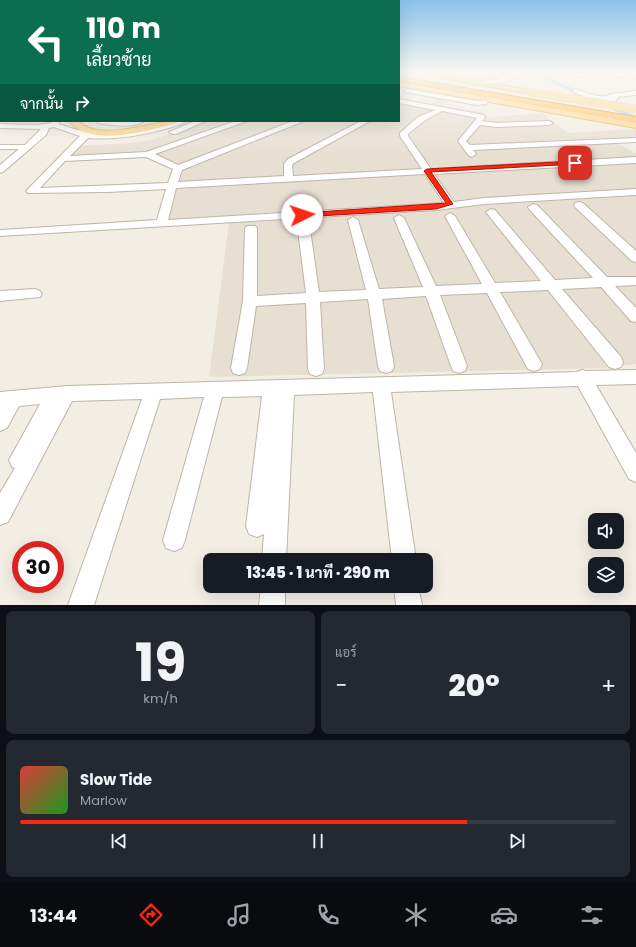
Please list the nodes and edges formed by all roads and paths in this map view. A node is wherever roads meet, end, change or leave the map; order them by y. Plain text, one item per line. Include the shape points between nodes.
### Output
1 (443, 99) edge
2 (489, 99) edge
3 (516, 99) edge
4 (557, 99) edge
5 (569, 99) edge
6 (605, 99) edge
7 (634, 99) edge
8 (400, 101) edge
9 (616, 101) junction
10 (437, 108) junction
11 (636, 108) edge
12 (636, 114) edge
13 (636, 120) edge
14 (74, 122) edge
15 (91, 122) edge
16 (106, 122) edge
17 (132, 122) edge
18 (157, 122) edge
19 (169, 122) edge
20 (179, 122) edge
21 (199, 122) edge
22 (240, 122) edge
23 (297, 122) edge
24 (364, 122) edge
25 (478, 123) junction
26 (549, 123) dead end
27 (52, 124) edge
28 (636, 125) edge
29 (0, 127) edge
30 (85, 136) junction
31 (636, 140) edge
32 (78, 143) junction
33 (0, 147) edge
34 (27, 147) junction
35 (467, 148) junction
36 (147, 154) junction
37 (61, 158) junction
38 (636, 160) edge
39 (178, 168) junction
40 (484, 168) junction
41 (0, 170) edge
42 (427, 171) junction
43 (289, 179) junction
44 (172, 185) junction
45 (636, 192) edge
46 (579, 205) dead end
47 (533, 207) dead end
48 (450, 210) junction
49 (491, 212) dead end
50 (399, 218) dead end
51 (353, 220) dead end
52 (303, 222) dead end
53 (161, 224) junction
54 (251, 228) dead end
55 (0, 233) edge
56 (636, 258) edge
57 (636, 281) edge
58 (604, 282) junction
59 (551, 285) junction
60 (492, 288) junction
61 (432, 291) junction
62 (35, 294) dead end
63 (374, 294) junction
64 (0, 296) edge
65 (313, 298) junction
66 (250, 301) junction
67 (633, 311) edge
68 (615, 362) dead end
69 (534, 364) dead end
70 (459, 366) dead end
71 (239, 368) dead end
72 (316, 368) dead end
73 (383, 375) junction
74 (636, 377) edge
75 (582, 378) junction
76 (279, 387) junction
77 (215, 389) junction
78 (154, 391) junction
79 (60, 395) junction
80 (7, 400) edge
81 (0, 422) edge
82 (636, 472) edge
83 (0, 496) edge
84 (0, 514) edge
85 (257, 526) dead end
86 (174, 540) dead end
87 (274, 553) edge
88 (403, 553) edge
89 (273, 593) edge
90 (407, 593) edge
91 (81, 605) edge
92 (272, 605) edge
93 (408, 605) edge

1 - 10 street
2 - 28 main road
3 - 13 highway
4 - 12 highway
5 - 11 main road, bridge
6 - 9 street
7 - 9 street
8 - 10 street
9 - 11 main road
9 - 12 main road
10 - 25 street via 480,116
10 - 42 street via 434,114 421,119 404,133
14 - 19 main road via 86,130 114,133
15 - 18 main road via 93,125 121,128
16 - 17 street
20 - 30 street via 129,135
21 - 32 street via 133,141
22 - 36 street
23 - 39 street
24 - 43 street via 291,161 288,164
25 - 26 street
25 - 35 street via 462,141
27 - 29 street via 31,128
27 - 30 street
27 - 34 street
30 - 32 street
31 - 35 street
32 - 37 street
33 - 34 street
34 - 41 street
35 - 40 street
36 - 37 street
36 - 39 street
37 - 44 street via 31,190 40,192
38 - 40 street
39 - 44 street
40 - 42 street
42 - 43 street
42 - 48 street
43 - 44 street
44 - 53 street
45 - 48 street
46 - 56 street
47 - 58 street
48 - 53 street via 436,207
48 - 60 street
49 - 59 street
50 - 61 street
51 - 63 street
52 - 65 street
53 - 55 street
54 - 66 street
57 - 58 street
58 - 59 street
58 - 67 street
59 - 60 street
59 - 68 street
60 - 61 street
60 - 69 street
61 - 63 street
61 - 70 street
62 - 64 street
63 - 65 street
63 - 73 street
65 - 66 street
65 - 72 street
66 - 71 street
73 - 75 street
73 - 76 street
73 - 88 street
74 - 75 street
75 - 82 street
76 - 77 street
76 - 85 street
76 - 87 street
77 - 78 street
77 - 86 street
78 - 79 street
78 - 91 street
79 - 80 street
79 - 83 street
79 - 84 street
80 - 81 street
89 - 92 street
90 - 93 street

